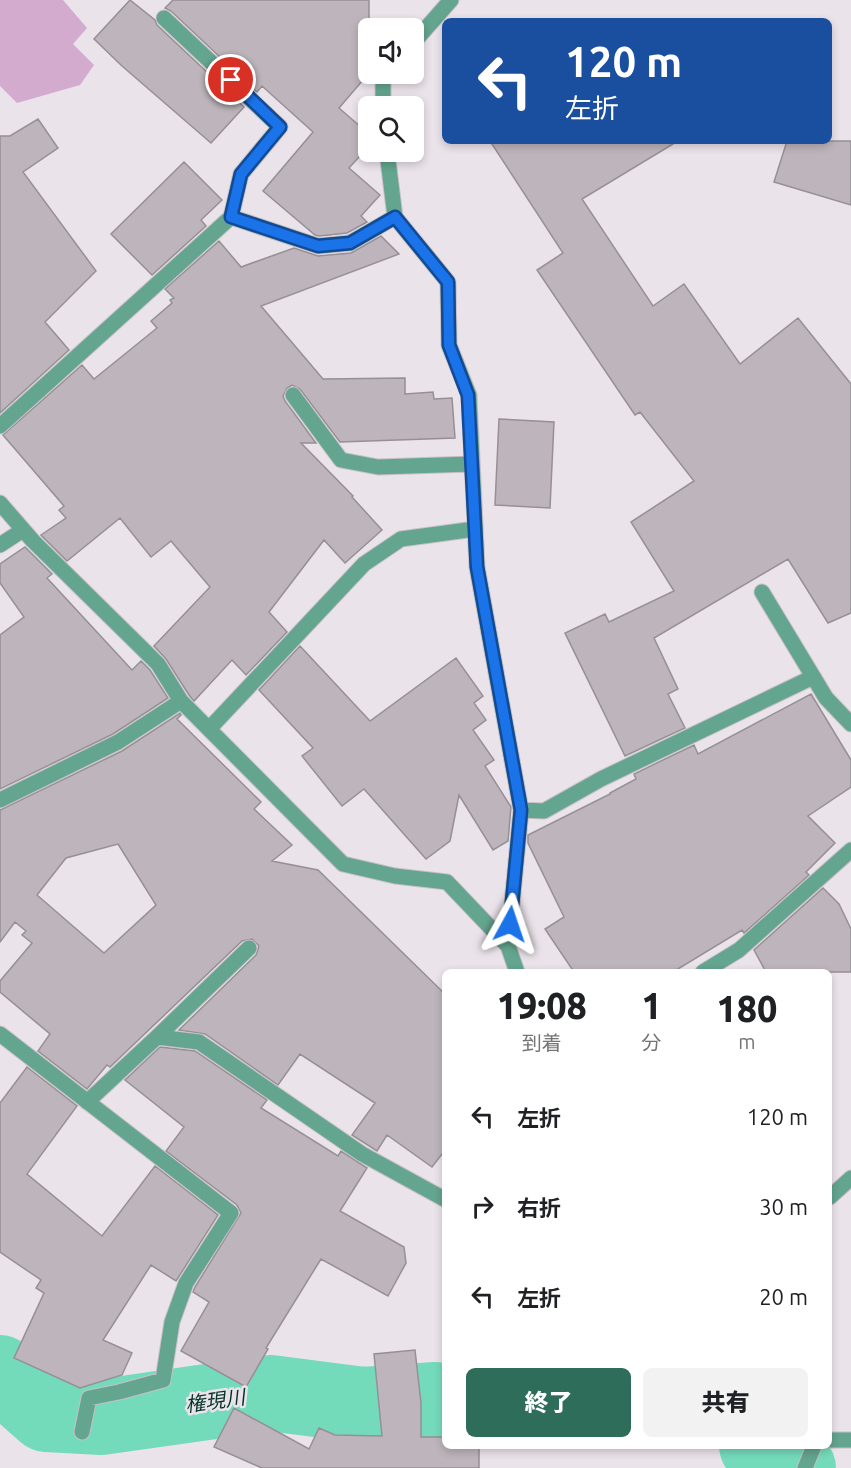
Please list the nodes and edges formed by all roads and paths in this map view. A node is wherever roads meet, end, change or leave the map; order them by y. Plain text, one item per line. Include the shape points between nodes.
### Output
1 (451, 0) edge
2 (165, 18) dead end
3 (424, 31) edge
4 (388, 162) edge
5 (231, 217) junction
6 (395, 217) junction
7 (292, 395) dead end
8 (0, 426) edge
9 (472, 464) junction
10 (0, 503) edge
11 (476, 529) junction
12 (23, 530) junction
13 (0, 545) edge
14 (762, 592) dead end
15 (813, 677) junction
16 (181, 701) junction
17 (851, 724) edge
18 (209, 729) junction
19 (0, 800) edge
20 (521, 810) junction
21 (851, 850) edge
22 (508, 946) junction
23 (249, 948) dead end
24 (516, 969) edge
25 (708, 969) edge
26 (1, 1036) edge
27 (156, 1037) junction
28 (87, 1102) junction
29 (851, 1178) edge
30 (832, 1195) edge
31 (442, 1198) edge
32 (82, 1432) dead end
33 (832, 1440) edge
34 (851, 1440) edge

1 - 3 street
2 - 5 street via 280,127 241,174
4 - 6 street
5 - 6 street via 318,246 350,243
5 - 8 street
6 - 9 street via 448,282 449,345 468,395
7 - 9 street via 341,460 378,467
9 - 11 street
10 - 12 street
11 - 18 street via 401,539 364,564
11 - 20 street via 477,567
12 - 13 street
12 - 16 street via 158,664
14 - 15 street
15 - 17 street via 826,698
15 - 20 street via 601,779 544,811
16 - 18 street
16 - 19 street via 118,742
18 - 22 street via 343,864 447,882
20 - 22 street
21 - 25 street via 739,950
22 - 24 street
23 - 27 street
26 - 28 street
27 - 28 street
27 - 31 street via 199,1042 362,1154
28 - 32 street via 231,1213 186,1283 172,1322 163,1380 89,1398
29 - 30 street
33 - 34 street

